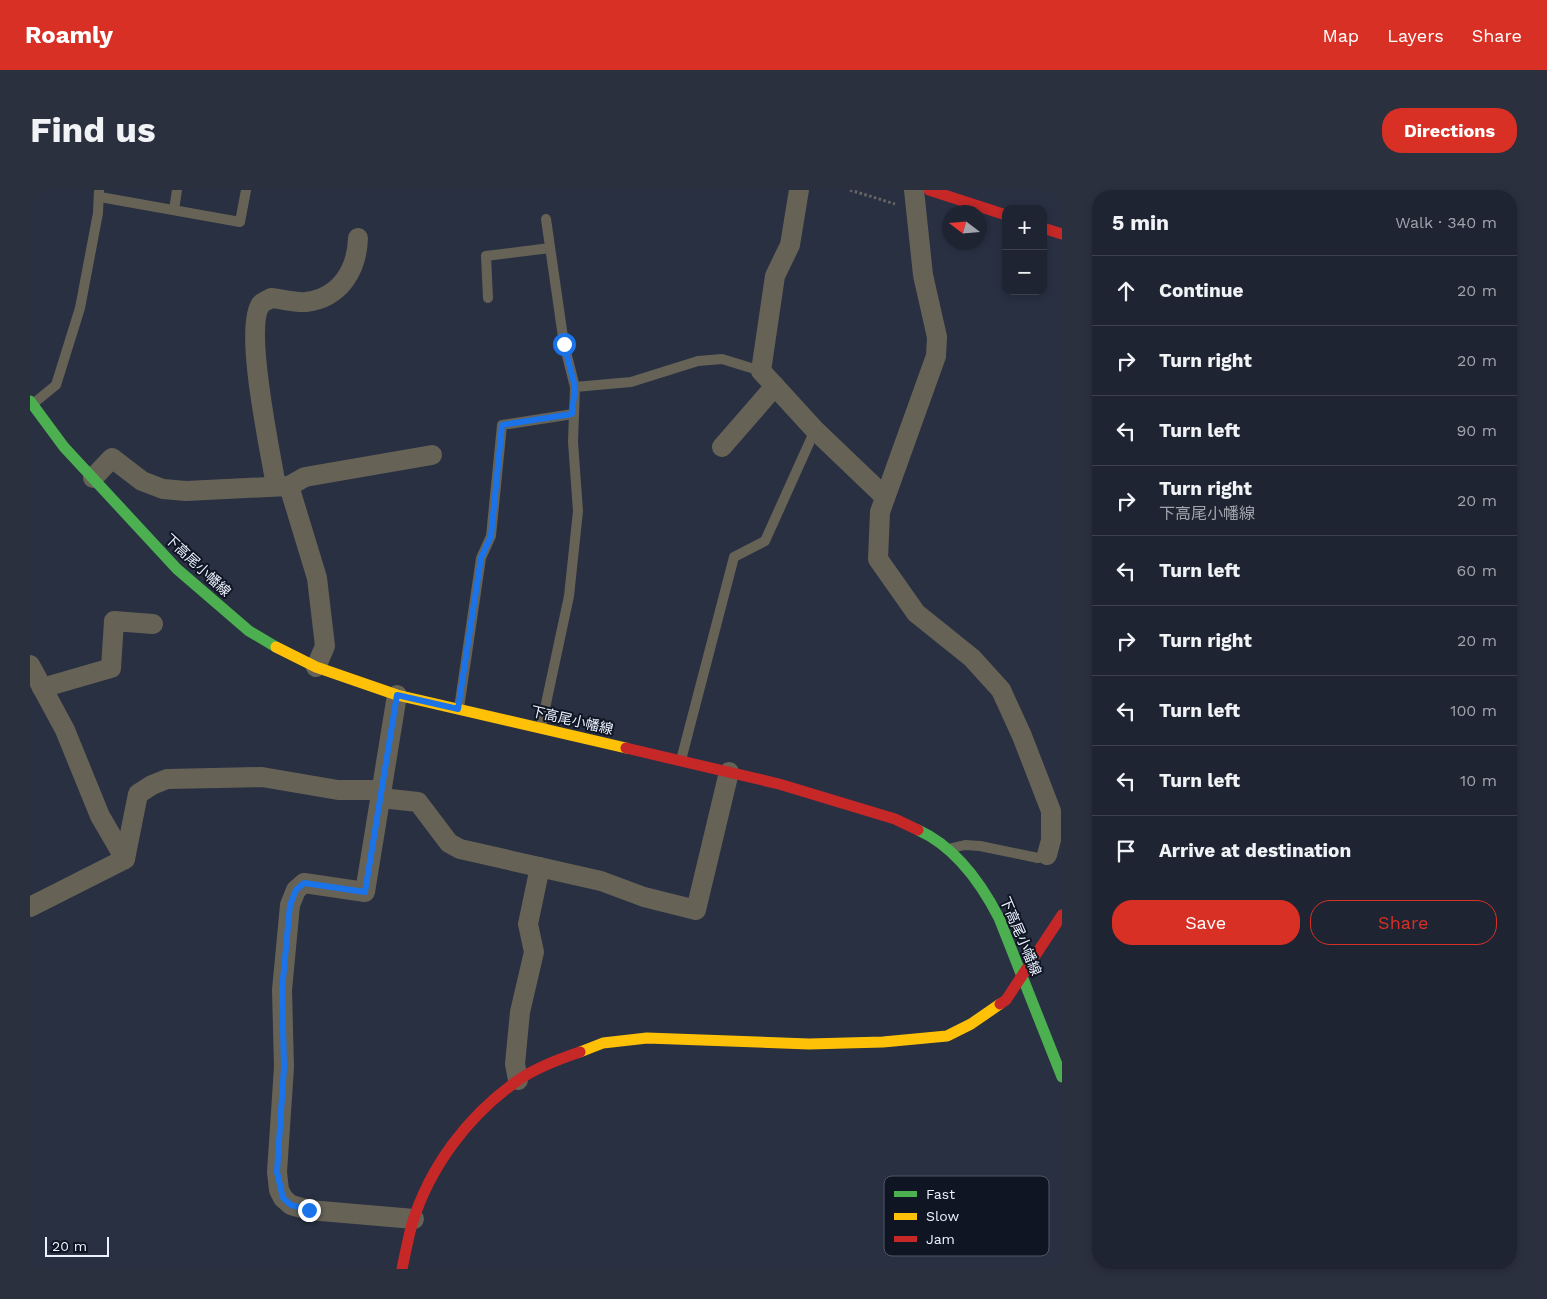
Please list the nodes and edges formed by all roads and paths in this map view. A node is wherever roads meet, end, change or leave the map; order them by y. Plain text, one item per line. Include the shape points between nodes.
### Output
1 (177, 190) edge
2 (246, 190) edge
3 (850, 190) edge
4 (929, 190) edge
5 (795, 191) edge
6 (100, 194) edge
7 (914, 200) edge
8 (174, 210) junction
9 (1002, 214) edge
10 (546, 219) dead end
11 (1047, 229) edge
12 (1062, 234) edge
13 (358, 238) dead end
14 (550, 248) junction
15 (488, 298) dead end
16 (761, 370) junction
17 (775, 386) junction
18 (575, 387) junction
19 (31, 404) edge
20 (572, 414) junction
21 (814, 430) junction
22 (722, 447) dead end
23 (432, 456) dead end
24 (93, 478) junction
25 (283, 486) junction
26 (884, 497) junction
27 (153, 624) dead end
28 (30, 665) edge
29 (316, 667) junction
30 (42, 688) junction
31 (397, 695) junction
32 (458, 709) junction
33 (541, 728) junction
34 (681, 761) junction
35 (729, 772) junction
36 (381, 794) junction
37 (1054, 800) edge
38 (946, 849) junction
39 (1047, 856) joint
40 (125, 859) junction
41 (540, 867) junction
42 (30, 907) edge
43 (1062, 915) edge
44 (1022, 976) junction
45 (1062, 1077) edge
46 (518, 1080) junction
47 (414, 1219) junction
48 (402, 1269) edge

1 - 8 lane
2 - 8 lane via 240,222
3 - 7 path
4 - 9 main road
5 - 16 street via 790,245 775,276
6 - 8 lane
6 - 19 lane via 80,308 56,385
7 - 26 street via 922,275 938,337 936,356
10 - 14 lane
11 - 12 main road
13 - 25 street via 349,273 339,289 305,302 271,298 261,304 257,319 256,358
14 - 15 lane via 486,256
14 - 18 lane via 564,344
16 - 17 street
16 - 18 lane via 722,359 698,361 632,382
17 - 21 street
17 - 22 street
18 - 20 lane
19 - 24 main road, 下高尾小幡線
20 - 32 lane via 502,425 491,536 481,558
20 - 33 lane via 578,510 569,596
21 - 26 street
21 - 34 lane via 764,541 734,556
23 - 25 street via 305,477
24 - 25 street via 112,458 162,490
24 - 29 main road, 下高尾小幡線 via 177,570 249,631
25 - 29 street via 317,578 325,646
26 - 37 street via 880,512 878,559 916,613 972,658 1000,690
27 - 30 street via 114,621 111,668
28 - 30 street
29 - 31 main road, 下高尾小幡線
30 - 40 street via 65,730 100,816
31 - 32 main road, 下高尾小幡線
31 - 36 street
32 - 33 main road, 下高尾小幡線
33 - 34 main road, 下高尾小幡線
34 - 35 main road, 下高尾小幡線
35 - 38 main road, 下高尾小幡線 via 895,819 930,835
35 - 41 street via 696,910 644,897 601,881
36 - 40 street via 262,777 167,779 138,794
36 - 41 street via 418,802 449,843 460,849
36 - 47 street via 365,892 304,883 296,890 290,905 282,990 284,1067 277,1172 279,1190 291,1205 309,1210
37 - 39 street
38 - 39 lane via 966,845 1038,858
38 - 44 main road, 下高尾小幡線 via 970,871 986,893
40 - 42 street
41 - 46 street via 528,924 534,952 520,1012 515,1064
43 - 44 main road
44 - 45 main road, 下高尾小幡線
44 - 46 main road via 1006,1000 947,1036 809,1044 638,1039 603,1043
46 - 47 main road via 469,1121 444,1156
47 - 48 main road

